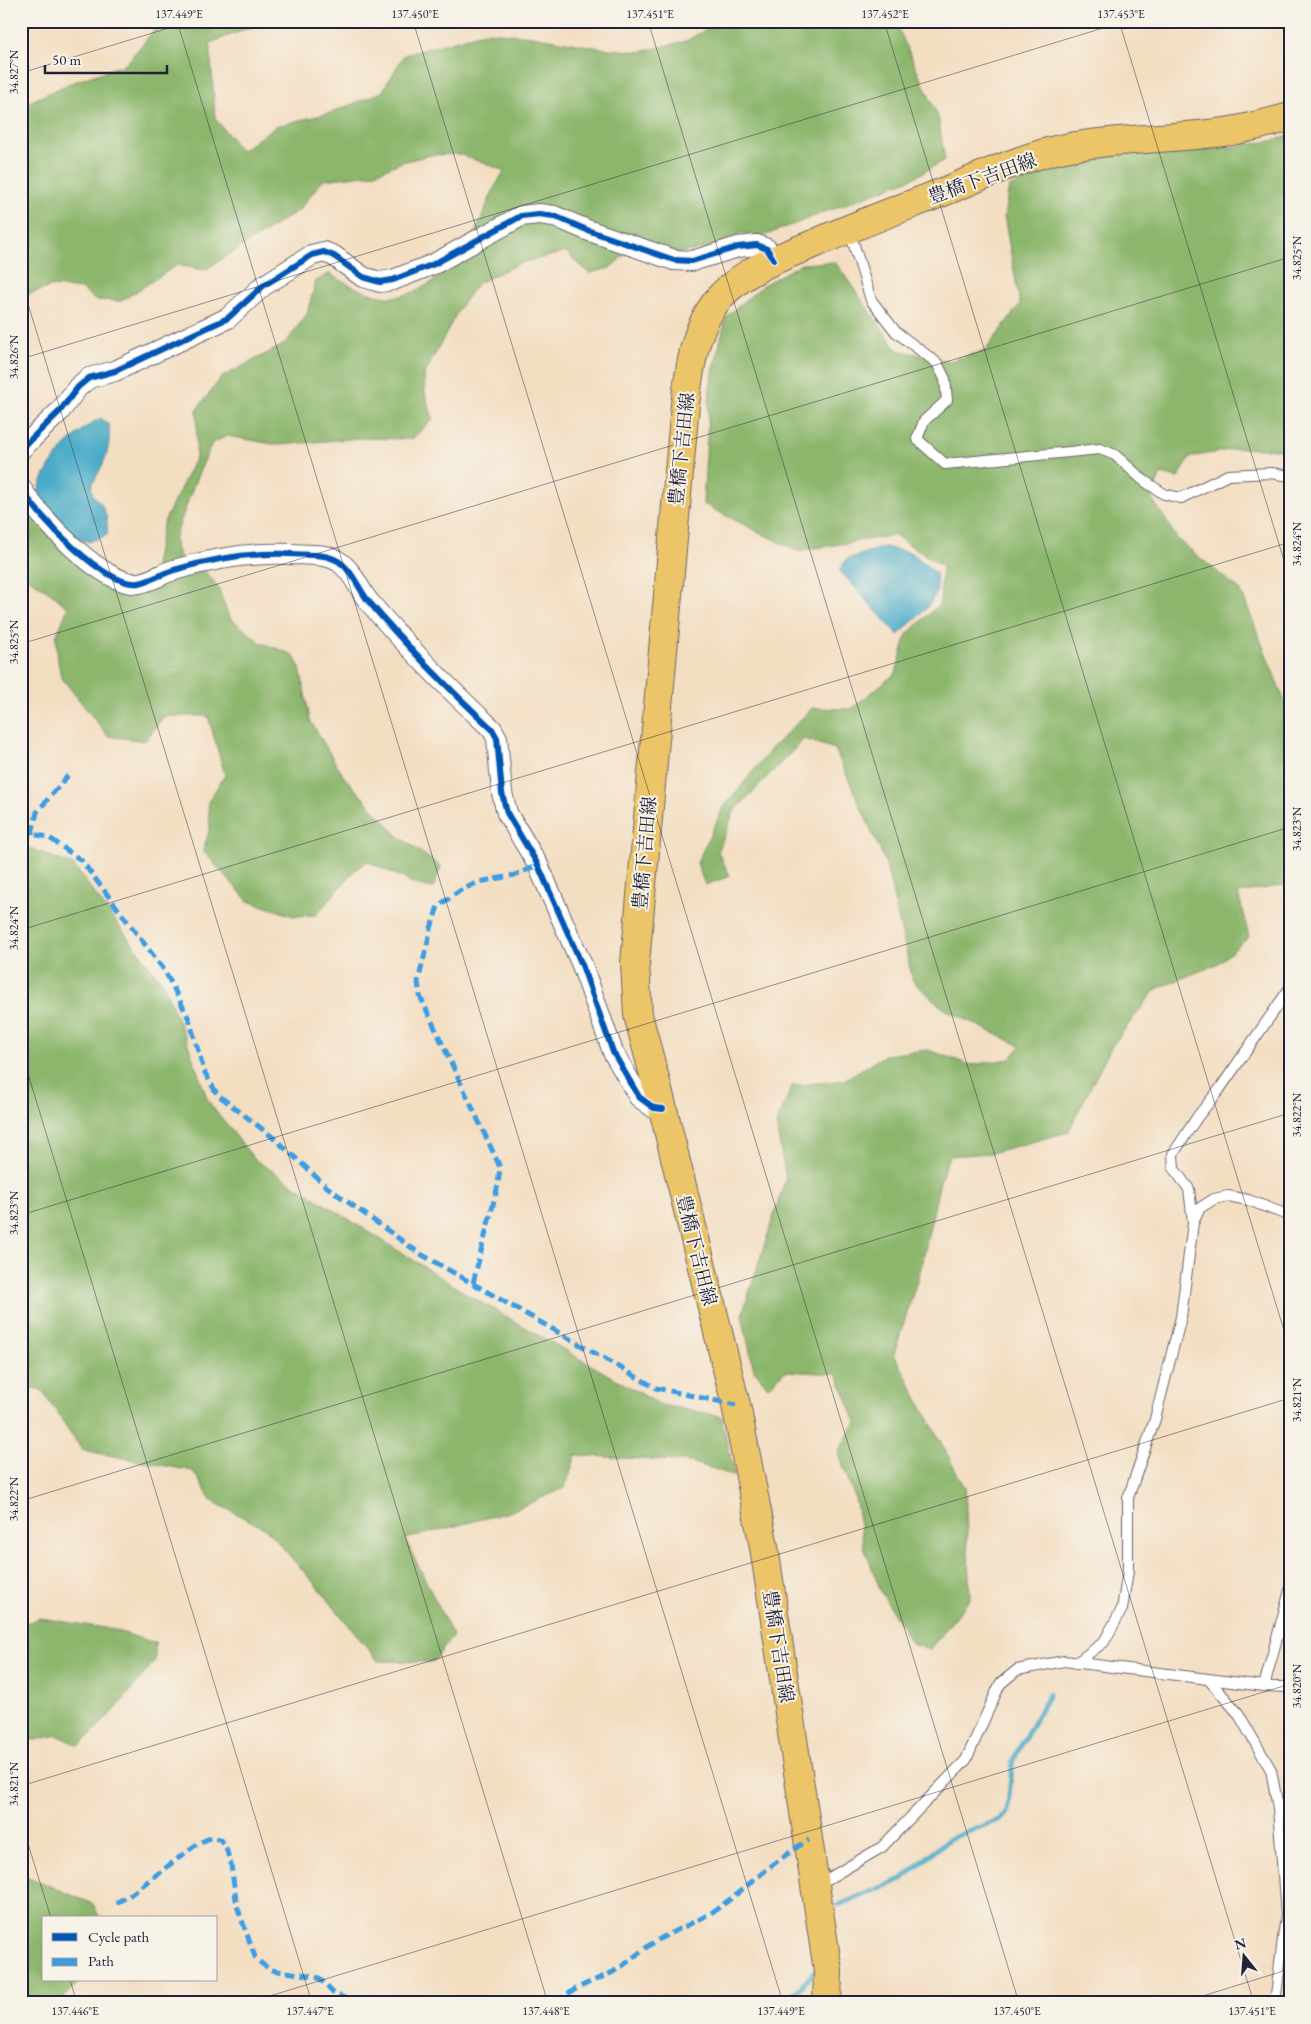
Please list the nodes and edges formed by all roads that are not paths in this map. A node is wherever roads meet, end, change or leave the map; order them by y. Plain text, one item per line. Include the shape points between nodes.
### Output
1 (1290, 116) edge
2 (849, 229) junction
3 (774, 260) junction
4 (21, 449) edge
5 (1290, 476) edge
6 (21, 488) edge
7 (1290, 988) edge
8 (663, 1109) junction
9 (1290, 1216) edge
10 (1193, 1223) junction
11 (1290, 1590) edge
12 (1076, 1662) junction
13 (1210, 1680) junction
14 (1264, 1686) junction
15 (1290, 1687) edge
16 (815, 1886) junction
17 (827, 2003) edge
18 (1275, 2003) edge

1 - 2 main road, 豊橋下吉田線 via 1223,132 1068,148 1022,161
2 - 3 main road, 豊橋下吉田線
2 - 5 lane via 871,300 896,332 936,362 945,379 947,400 924,421 918,439 945,464 1100,449 1115,455 1164,494 1182,498 1228,475 1271,473
3 - 4 street via 767,249 757,245 738,247 692,261 674,260 554,216 539,214 521,216 434,264 394,280 380,282 364,277 324,252 312,255 263,286 228,318 115,371 89,378
3 - 8 main road, 豊橋下吉田線 via 746,275 721,296 701,328 692,355 685,405 635,963 638,1015
6 - 8 street via 46,522 90,561 128,582 139,583 173,570 247,554 321,556 339,561 369,602 442,682 492,729 497,738 507,813 538,865 582,965 613,1052 639,1097 654,1108
7 - 10 lane via 1173,1154 1174,1169 1189,1189
8 - 16 main road, 豊橋下吉田線 via 736,1405 764,1547
9 - 10 lane via 1228,1196 1214,1199 1200,1208
10 - 12 lane via 1181,1317 1156,1419 1128,1498 1128,1571 1122,1609 1104,1642
11 - 14 lane
12 - 13 lane
12 - 16 lane via 1064,1661 1017,1670 1000,1684 966,1760 882,1846
13 - 14 lane
13 - 18 lane via 1238,1713 1271,1770 1278,1808 1286,1915
14 - 15 lane
16 - 17 main road, 豊橋下吉田線 via 828,1971

